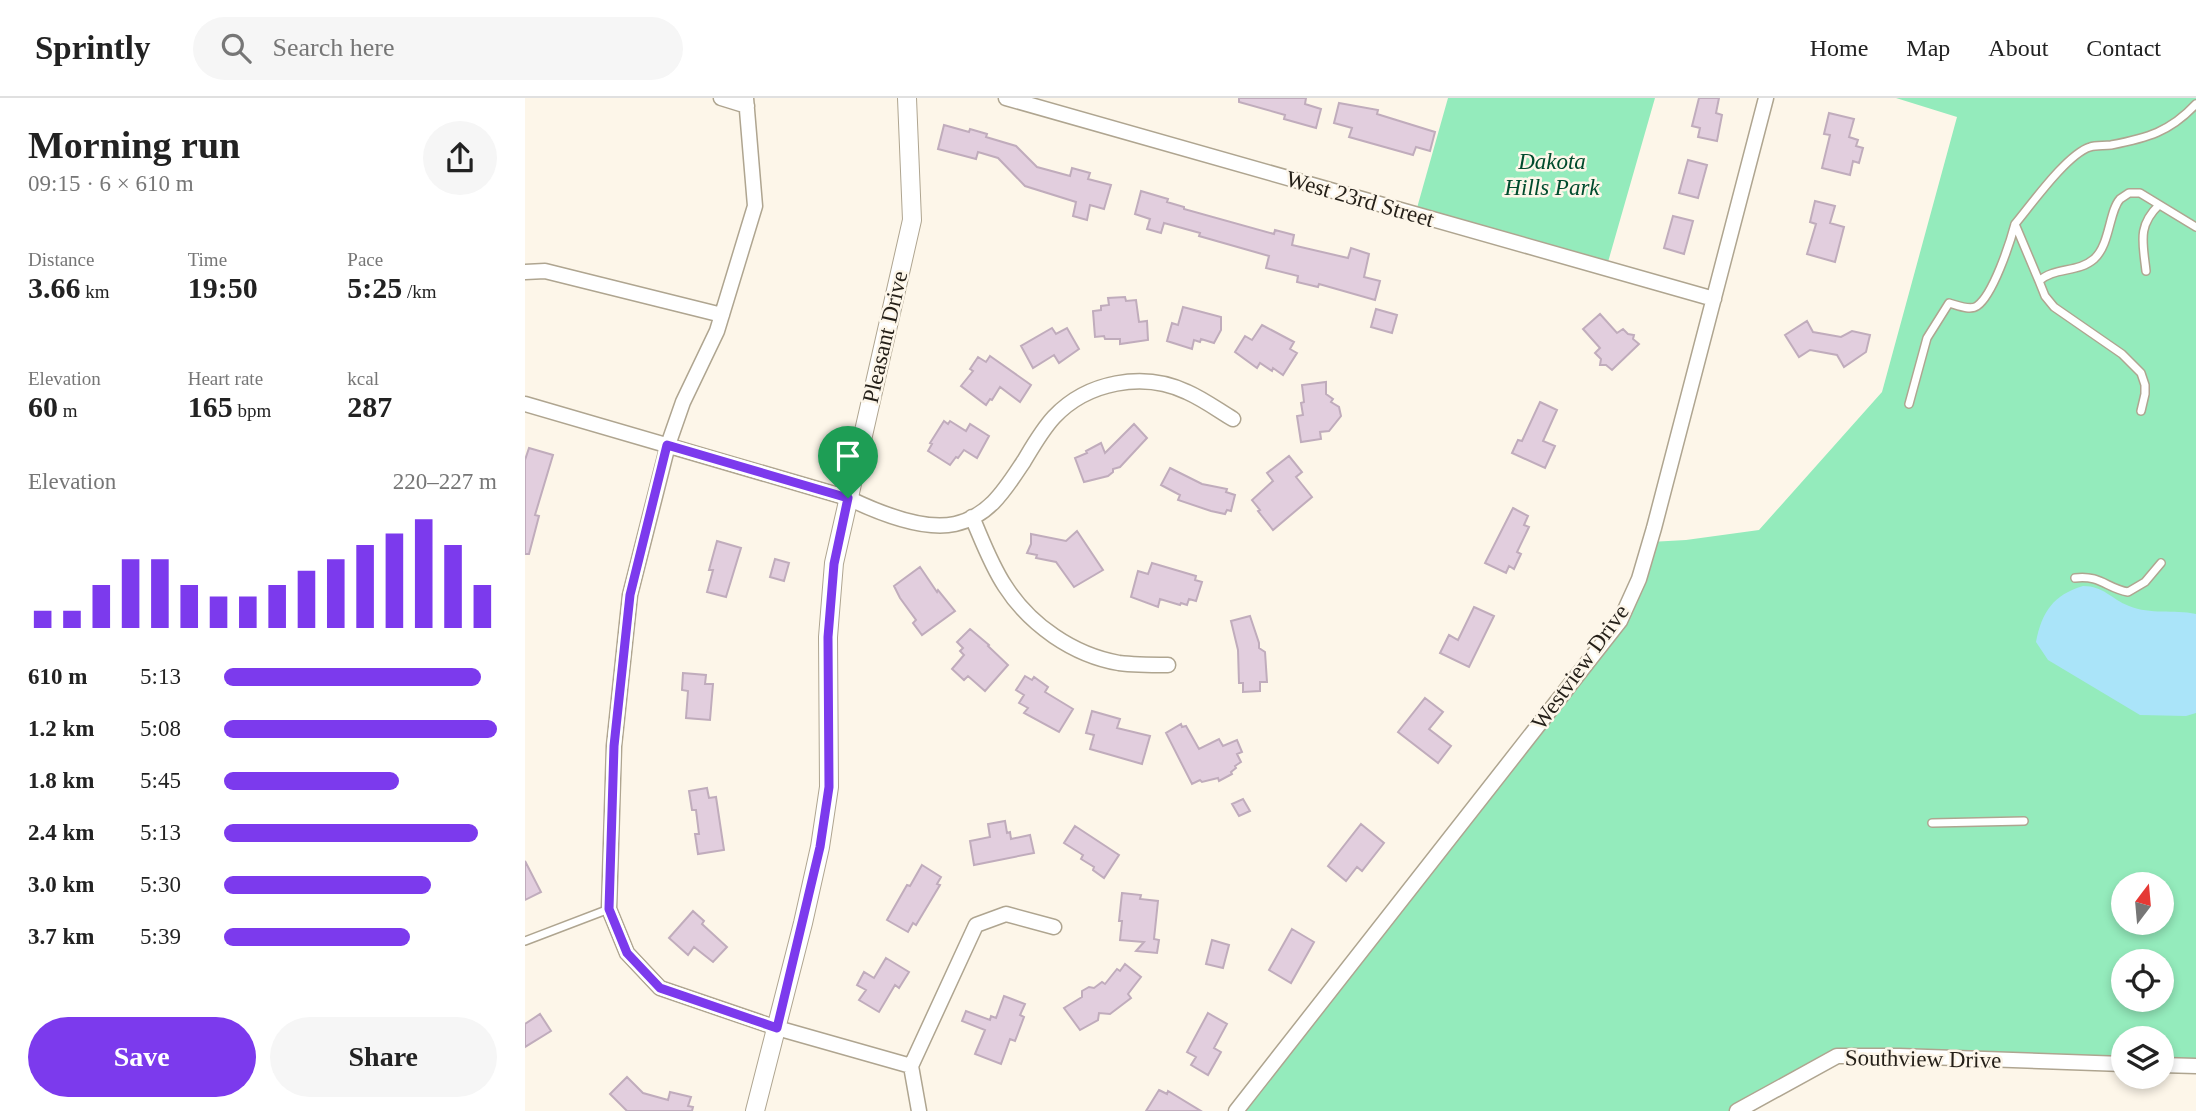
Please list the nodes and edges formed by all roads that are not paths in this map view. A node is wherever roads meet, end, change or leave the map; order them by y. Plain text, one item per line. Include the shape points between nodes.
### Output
1 (721, 98) edge
2 (907, 98) edge
3 (1006, 98) edge
4 (1766, 98) edge
5 (747, 102) edge
6 (2196, 104) edge
7 (2159, 205) junction
8 (2015, 224) junction
9 (2196, 227) edge
10 (2146, 271) dead end
11 (525, 272) edge
12 (2039, 281) junction
13 (1714, 299) junction
14 (722, 315) junction
15 (525, 404) edge
16 (1909, 404) dead end
17 (2141, 411) dead end
18 (1233, 419) dead end
19 (667, 445) junction
20 (848, 498) junction
21 (972, 517) junction
22 (2161, 563) dead end
23 (2075, 578) dead end
24 (1168, 665) dead end
25 (2024, 821) dead end
26 (1932, 823) dead end
27 (609, 909) junction
28 (1054, 927) dead end
29 (525, 941) edge
30 (777, 1028) junction
31 (2111, 1064) edge
32 (2174, 1065) edge
33 (911, 1066) junction
34 (2196, 1066) edge
35 (755, 1111) edge
36 (919, 1111) edge
37 (1235, 1111) edge
38 (1737, 1111) edge

1 - 5 street
2 - 20 street, Pleasant Drive via 912,220
3 - 13 street, West 23rd Street
4 - 13 street, Westview Drive
5 - 14 street via 755,206
6 - 8 lane via 2177,122 2151,136 2088,147 2059,172
7 - 9 lane
7 - 10 lane via 2149,214 2142,237
7 - 12 lane via 2140,193 2129,193 2118,201 2092,262 2045,275
8 - 12 lane
8 - 16 lane via 1988,292 1970,308 1949,303 1927,338
11 - 14 street via 545,271
12 - 17 lane via 2054,307 2122,354 2141,373 2145,385
13 - 37 street, Westview Drive via 1654,528 1620,621
14 - 19 street
15 - 19 street
18 - 21 street via 1165,384 1133,381 1101,387 1055,416 998,498
19 - 20 street
19 - 27 street via 630,595 614,746
20 - 21 street via 876,512 930,525
20 - 30 street, Pleasant Drive via 834,564 828,637 829,787 820,847
21 - 24 street via 1006,588 1046,630 1098,657
22 - 23 lane via 2145,582 2127,592 2098,579
25 - 26 lane
27 - 29 lane
27 - 30 street via 627,953 660,988
28 - 33 street via 1006,914 976,925
30 - 33 street
30 - 35 street, Pleasant Drive
31 - 38 street, Southview Drive via 1837,1056
32 - 34 street
33 - 36 street

